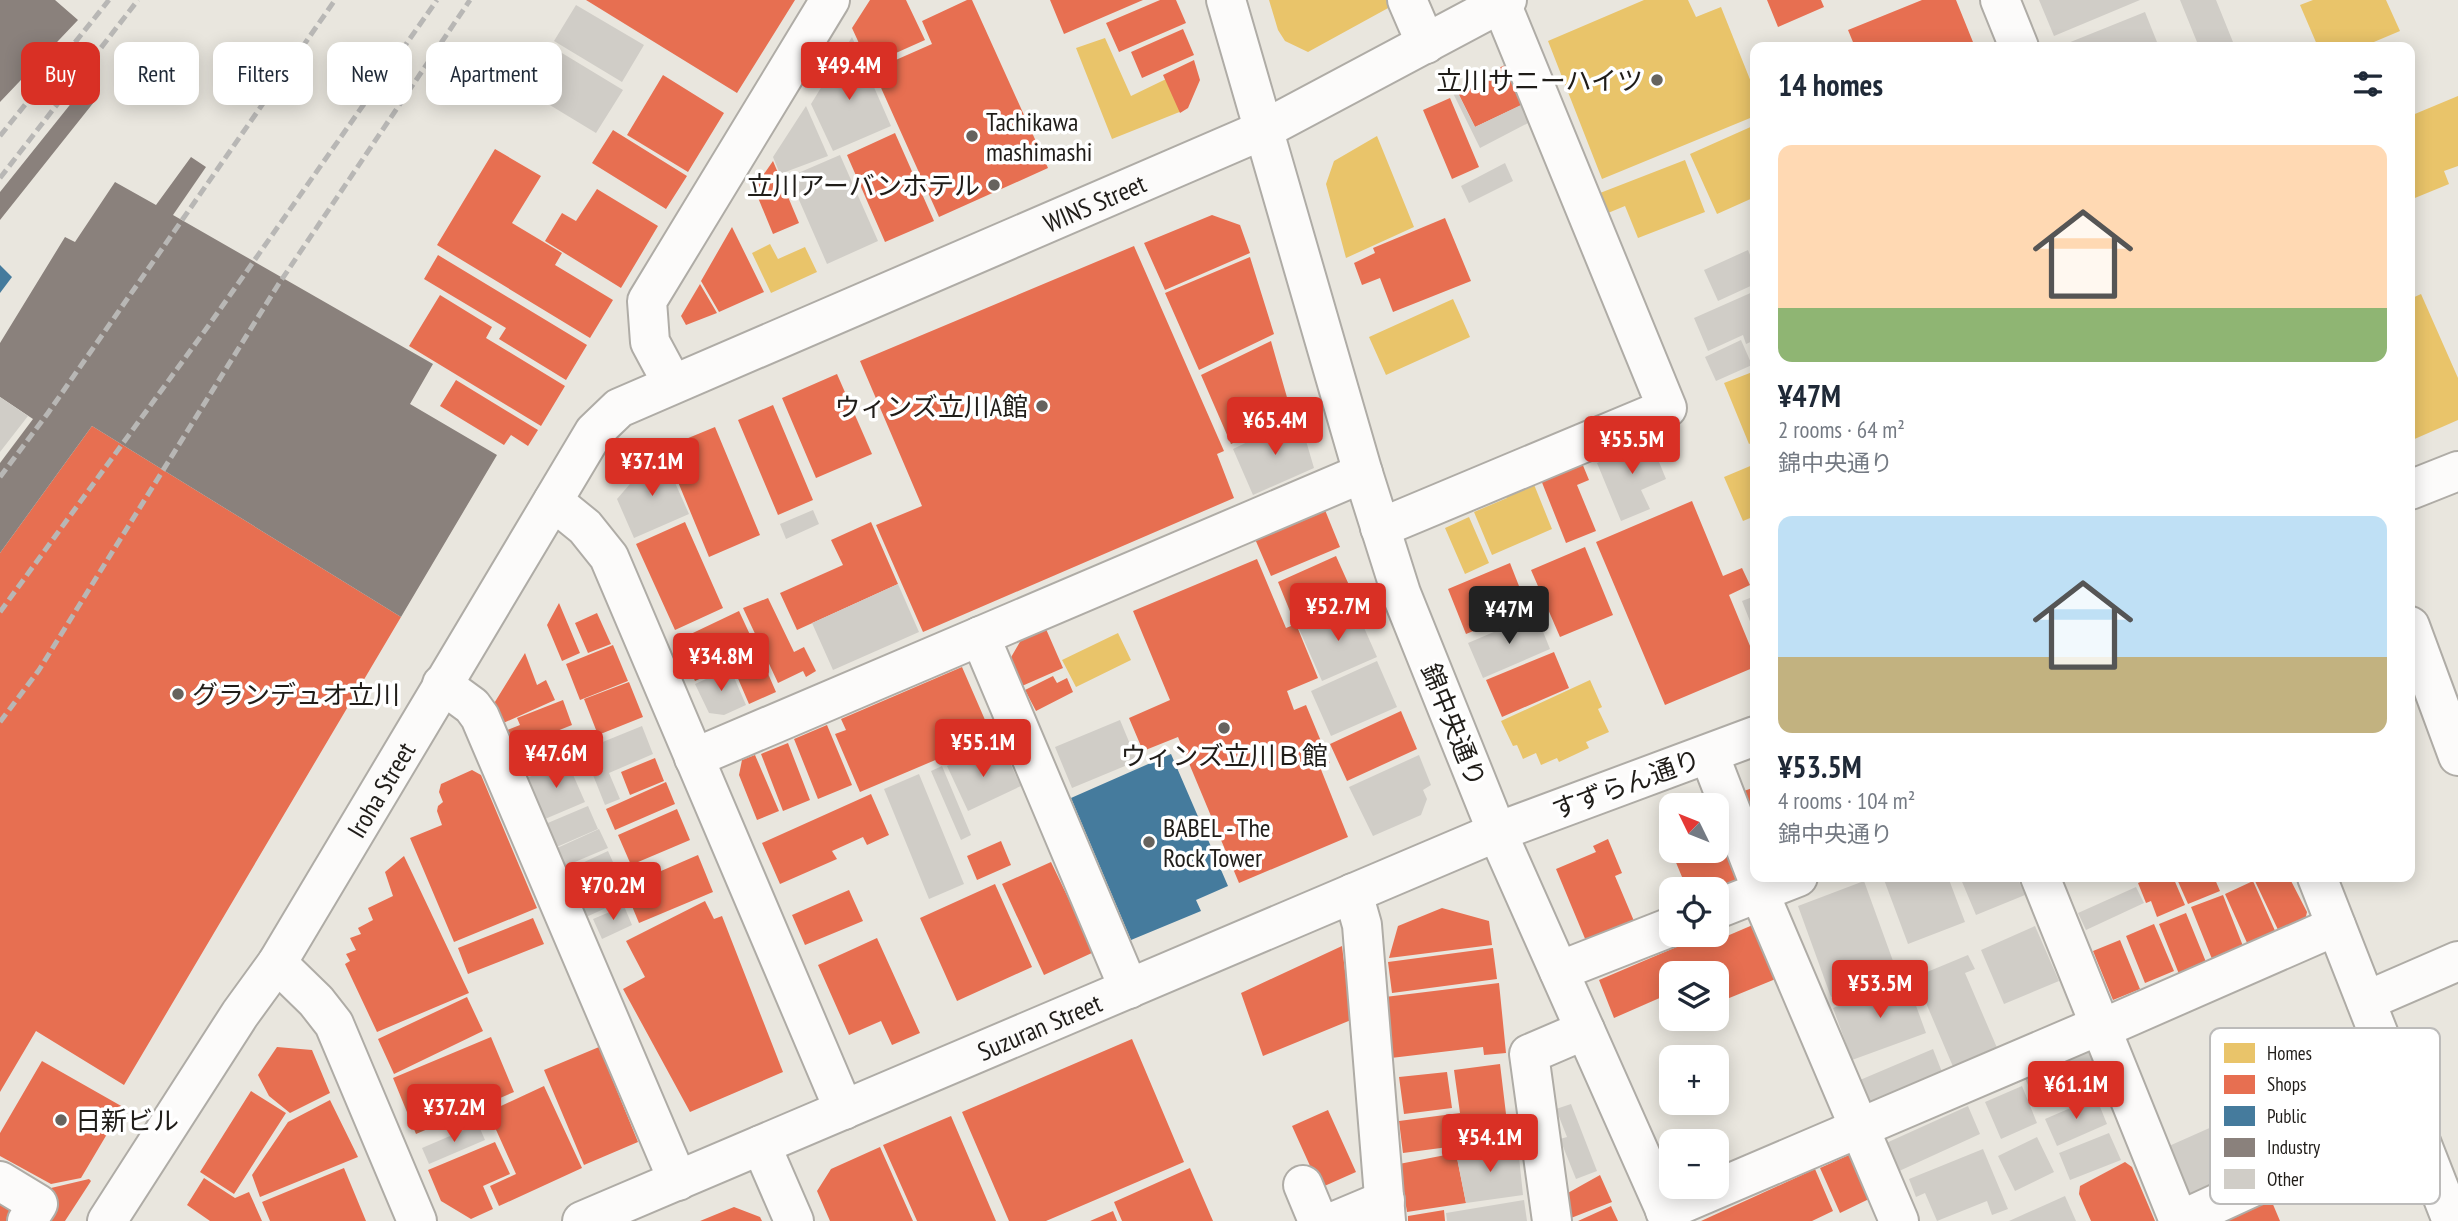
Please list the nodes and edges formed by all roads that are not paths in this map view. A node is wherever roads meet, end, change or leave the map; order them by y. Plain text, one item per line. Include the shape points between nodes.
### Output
1 (830, 0) edge
2 (1226, 0) edge
3 (1407, 0) edge
4 (2000, 0) edge
5 (1504, 2) edge
6 (2017, 42) edge
7 (1426, 44) junction
8 (1263, 130) junction
9 (672, 383) junction
10 (2458, 471) edge
11 (1363, 473) junction
12 (2415, 488) edge
13 (553, 501) junction
14 (1380, 528) junction
15 (981, 636) junction
16 (2415, 636) edge
17 (442, 684) junction
18 (2449, 702) edge
19 (1750, 738) edge
20 (1709, 754) junction
21 (2458, 756) edge
22 (694, 758) junction
23 (1497, 832) junction
24 (1750, 862) edge
25 (1756, 882) edge
26 (1757, 882) edge
27 (2042, 882) edge
28 (2318, 882) edge
29 (1353, 893) junction
30 (1729, 901) edge
31 (2336, 926) junction
32 (1659, 932) edge
33 (2458, 961) edge
34 (277, 963) junction
35 (1559, 971) junction
36 (1129, 989) junction
37 (2366, 1002) junction
38 (2376, 1028) edge
39 (2101, 1029) junction
40 (1585, 1030) junction
41 (844, 1110) junction
42 (1860, 1129) junction
43 (761, 1145) junction
44 (0, 1181) edge
45 (677, 1181) junction
46 (1303, 1185) dead end
47 (2440, 1190) edge
48 (2216, 1204) edge
49 (1385, 1210) edge
50 (1667, 1216) edge
51 (27, 1221) edge
52 (107, 1221) edge
53 (417, 1221) edge
54 (582, 1221) edge
55 (794, 1221) edge
56 (1318, 1221) edge
57 (1335, 1221) edge
58 (1552, 1221) edge
59 (1899, 1221) edge
60 (2179, 1221) edge
61 (2452, 1221) edge

1 - 9 street via 647,301 650,342
2 - 8 street, 錦中央通り
3 - 7 street
4 - 6 street
5 - 7 street, WINS Street
5 - 14 street via 1667,408
7 - 8 street, WINS Street
8 - 9 street, WINS Street
8 - 11 street, 錦中央通り
9 - 13 street, Iroha Street via 619,408 594,432
10 - 12 street
11 - 14 street, 錦中央通り
11 - 15 street
13 - 17 street, Iroha Street
13 - 22 street via 585,527 608,557
14 - 23 street, 錦中央通り via 1401,593
15 - 22 street
15 - 36 street
16 - 18 street
17 - 34 street, Iroha Street
17 - 45 street via 480,717
18 - 21 street
19 - 20 street, すずらん通り
20 - 23 street, すずらん通り
20 - 24 street
22 - 41 street
23 - 29 street, Suzuran Street
23 - 35 street, 錦中央通り
25 - 30 street
26 - 42 street
27 - 39 street
28 - 31 street
29 - 36 street, Suzuran Street
29 - 49 street via 1362,925
31 - 37 street
31 - 39 street
32 - 35 street
33 - 37 street
34 - 52 street, Iroha Street
34 - 53 street via 334,1024
35 - 40 street, 錦中央通り
36 - 41 street, Suzuran Street
37 - 38 street
39 - 42 street via 2084,1032
39 - 60 street
40 - 50 street, 錦中央通り
40 - 58 street via 1529,1054
41 - 43 street, Suzuran Street
42 - 50 street
42 - 59 street
43 - 45 street, Suzuran Street
43 - 55 street
44 - 51 street via 38,1204
45 - 54 street, Suzuran Street
46 - 56 street
47 - 61 street
48 - 60 street
49 - 57 street

